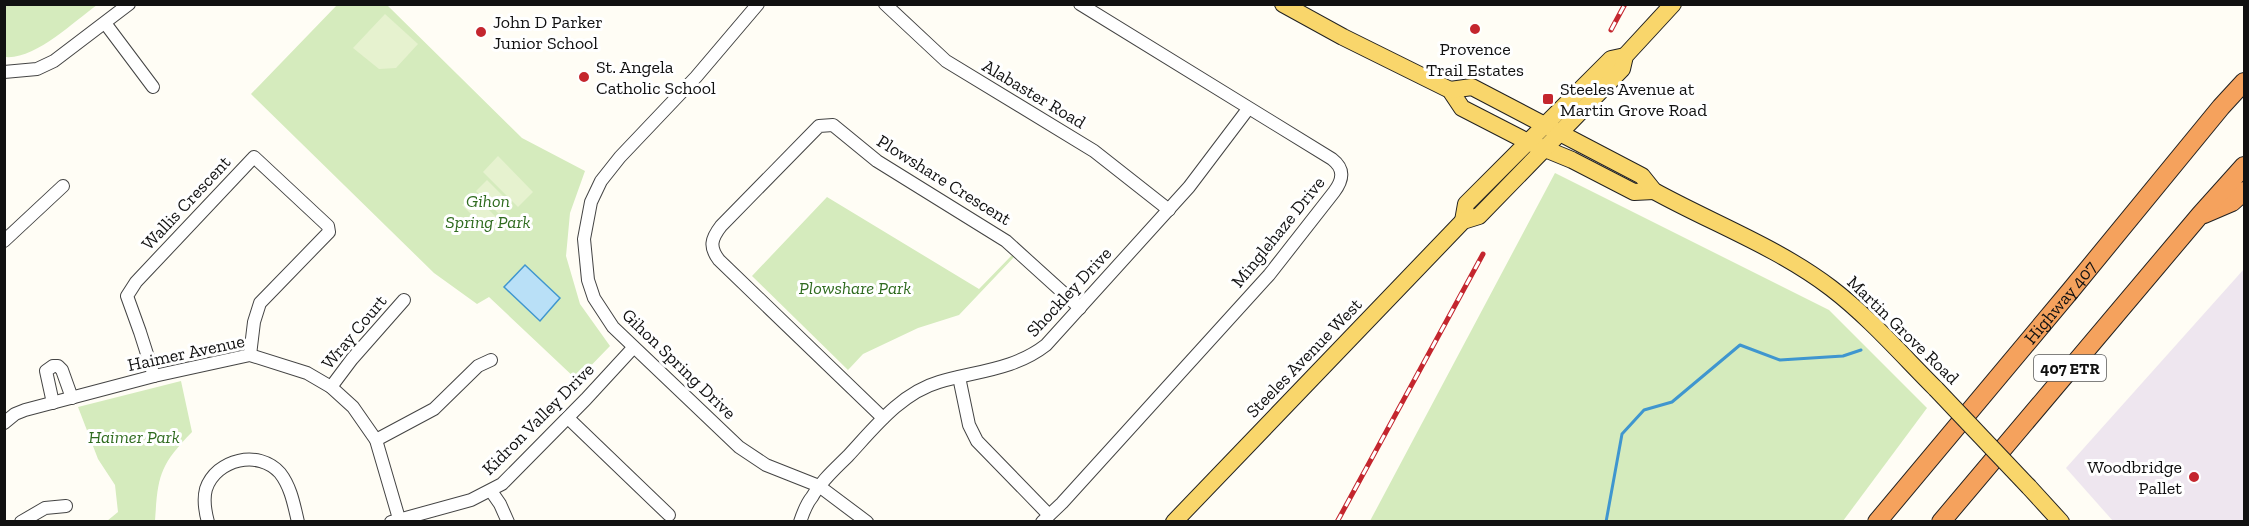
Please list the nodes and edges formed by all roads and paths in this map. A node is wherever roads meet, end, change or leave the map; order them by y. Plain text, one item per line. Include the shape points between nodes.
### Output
1 (129, 4) edge
2 (759, 4) edge
3 (885, 4) edge
4 (1080, 4) edge
5 (1283, 4) edge
6 (1673, 4) edge
7 (105, 23) junction
8 (1625, 56) junction
9 (4, 72) edge
10 (2244, 80) edge
11 (153, 87) dead end
12 (1450, 90) junction
13 (1248, 109) junction
14 (1545, 125) junction
15 (1561, 134) junction
16 (1528, 142) junction
17 (1545, 150) junction
18 (2244, 166) edge
19 (63, 186) dead end
20 (1654, 191) junction
21 (2244, 191) edge
22 (1169, 210) junction
23 (2200, 215) junction
24 (1463, 221) junction
25 (4, 241) edge
26 (404, 300) dead end
27 (1080, 308) junction
28 (633, 348) junction
29 (250, 355) junction
30 (491, 360) dead end
31 (154, 376) junction
32 (959, 377) junction
33 (331, 387) junction
34 (72, 398) junction
35 (53, 403) junction
36 (568, 418) junction
37 (883, 418) junction
38 (4, 423) edge
39 (376, 440) junction
40 (819, 486) junction
41 (491, 491) junction
42 (66, 506) dead end
43 (669, 515) dead end
44 (1045, 518) edge
45 (396, 521) edge
46 (21, 522) edge
47 (208, 522) edge
48 (298, 522) edge
49 (508, 522) edge
50 (800, 522) edge
51 (867, 522) edge
52 (1174, 522) edge
53 (1877, 522) edge
54 (1941, 522) edge
55 (2061, 522) edge

1 - 7 street
2 - 28 street, Gihon Spring Drive via 620,157 591,202 584,239 588,280 603,314
3 - 22 street, Alabaster Road via 956,68 1094,151
4 - 13 street, Minglehaze Drive
5 - 12 main road, Martin Grove Road
6 - 8 main road, Steeles Avenue West
7 - 9 street via 54,61 37,69
7 - 11 street
8 - 14 main road, Steeles Avenue West via 1611,59
8 - 15 main road, Steeles Avenue West via 1622,69
10 - 53 highway, Highway 407 / 407 ETR
12 - 14 main road, Martin Grove Road via 1472,87
12 - 16 main road, Martin Grove Road via 1462,108
13 - 22 street, Shockley Drive
13 - 44 street, Minglehaze Drive via 1332,159 1341,169 1340,184 1269,275
14 - 15 main road, Martin Grove Road
14 - 16 main road, Steeles Avenue West
15 - 17 main road, Steeles Avenue West
15 - 20 main road, Martin Grove Road via 1642,176
16 - 17 main road, Martin Grove Road
16 - 24 main road, Steeles Avenue West via 1466,204
17 - 20 main road, Martin Grove Road via 1634,192
17 - 24 main road, Steeles Avenue West via 1479,216
18 - 23 highway, 407 ETR
19 - 25 street
20 - 55 main road, Martin Grove Road, bridge via 1762,246 1831,288 1936,389
21 - 23 highway via 2232,202
22 - 27 street, Shockley Drive
23 - 54 highway, 407 ETR
24 - 52 main road, Steeles Avenue West
26 - 33 street, Wray Court
27 - 32 street, Shockley Drive via 1036,352 1002,368
27 - 37 street, Plowshare Crescent via 1006,241 877,161 833,125 819,126 721,226 711,246 719,260
28 - 36 street, Kidron Valley Drive
28 - 40 street, Gihon Spring Drive via 752,457
29 - 31 street, Haimer Avenue
29 - 31 street, Wallis Crescent via 260,303 329,232 328,226 254,157 127,296
29 - 33 street, Haimer Avenue via 307,373
30 - 39 street via 478,366 434,409
31 - 34 street, Haimer Avenue
32 - 37 street, Shockley Drive via 924,387
32 - 44 street, Minglehaze Drive via 969,425 977,441
33 - 39 street, Haimer Avenue via 353,407
34 - 35 street, Haimer Avenue
34 - 35 street via 62,370 52,366 46,371
35 - 38 street, Haimer Avenue via 15,414
36 - 41 street, Kidron Valley Drive
36 - 43 street
37 - 40 street, Shockley Drive
39 - 45 street, Haimer Avenue
40 - 50 street, Shockley Drive
40 - 51 street, Gihon Spring Drive
41 - 45 street, Kidron Valley Drive
41 - 49 street
42 - 46 street via 45,508
47 - 48 street via 205,498 210,482 225,466 248,460 266,463 279,472 288,487

